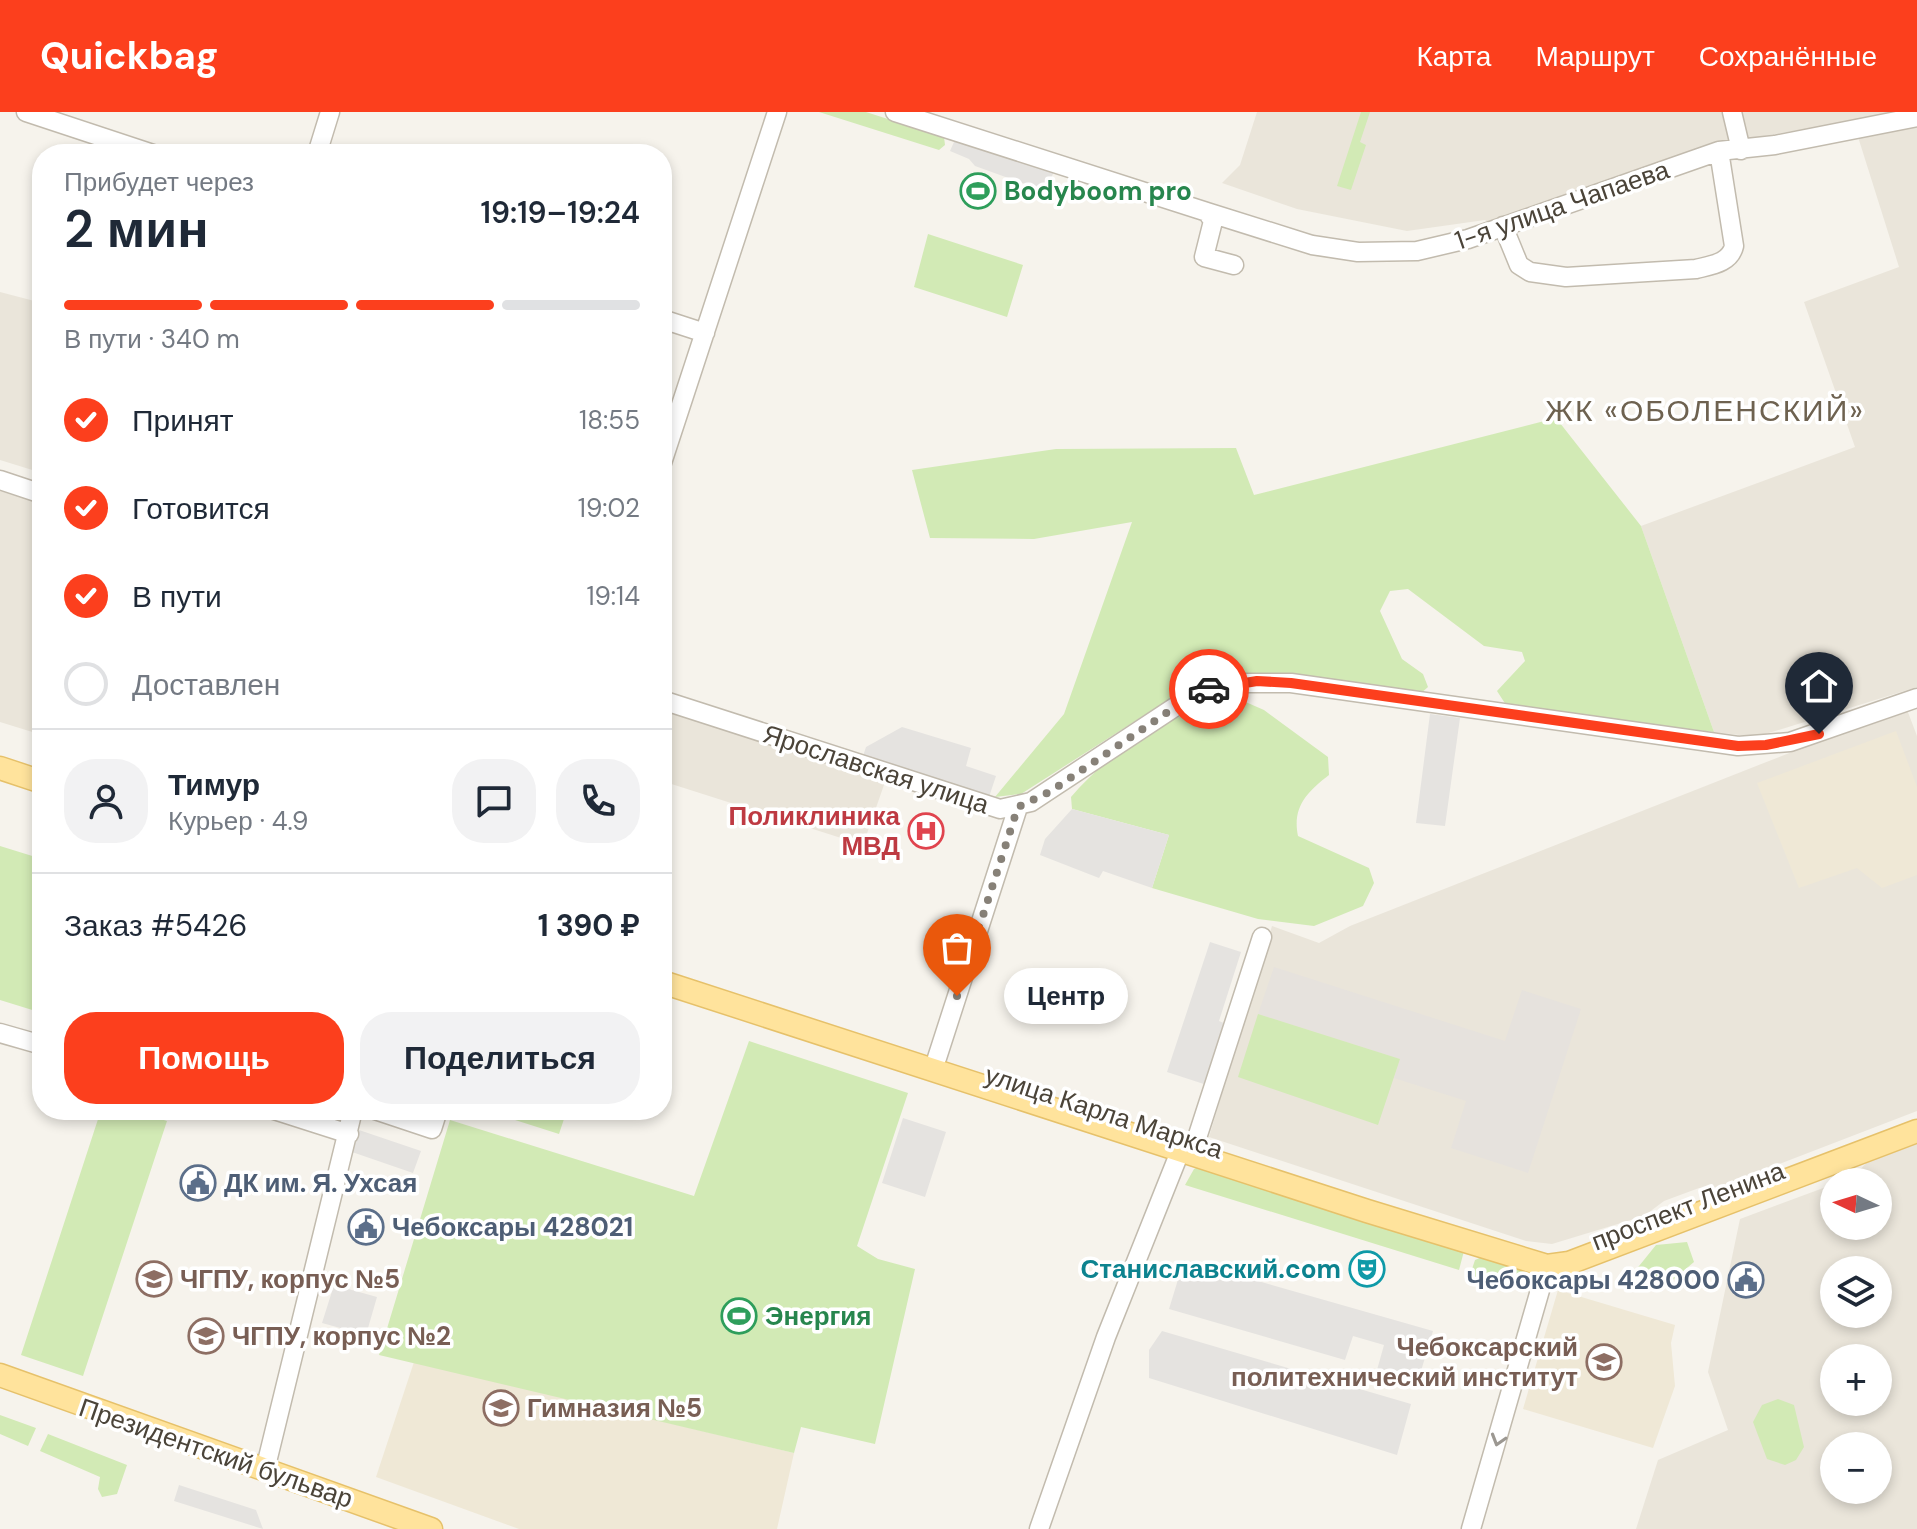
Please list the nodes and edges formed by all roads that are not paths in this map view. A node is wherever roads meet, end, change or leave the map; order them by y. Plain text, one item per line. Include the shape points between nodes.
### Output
1 (26, 112) edge
2 (330, 112) edge
3 (777, 112) edge
4 (895, 112) edge
5 (1732, 112) edge
6 (1917, 117) edge
7 (123, 144) edge
8 (320, 144) edge
9 (1741, 150) junction
10 (1719, 151) junction
11 (1207, 212) junction
12 (1503, 226) junction
13 (1234, 265) dead end
14 (672, 322) edge
15 (705, 333) junction
16 (672, 433) edge
17 (0, 480) edge
18 (32, 491) edge
19 (672, 703) edge
20 (1915, 705) edge
21 (0, 756) edge
22 (32, 767) edge
23 (0, 768) edge
24 (32, 779) edge
25 (1018, 807) junction
26 (1262, 937) dead end
27 (672, 980) edge
28 (0, 1033) edge
29 (32, 1042) edge
30 (936, 1064) junction
31 (1917, 1119) edge
32 (305, 1120) edge
33 (351, 1120) edge
34 (405, 1120) edge
35 (435, 1120) edge
36 (1917, 1131) edge
37 (349, 1134) junction
38 (1189, 1147) junction
39 (1719, 1201) junction
40 (1547, 1260) junction
41 (0, 1375) edge
42 (0, 1387) edge
43 (143, 1434) junction
44 (263, 1476) junction
45 (319, 1496) junction
46 (395, 1529) edge
47 (431, 1529) edge
48 (1039, 1529) edge
49 (1050, 1529) edge
50 (1471, 1529) edge

1 - 7 street
2 - 8 street
3 - 15 street
4 - 11 street, 1-я улица Чапаева
5 - 9 street
6 - 9 street, 1-я улица Чапаева
9 - 10 street, 1-я улица Чапаева
10 - 12 street, 1-я улица Чапаева
10 - 12 street via 1734,246 1718,264 1548,276 1519,265
11 - 12 street, 1-я улица Чапаева via 1312,245 1358,252 1425,249
11 - 13 street via 1213,221 1204,257
14 - 15 street
15 - 16 street
17 - 18 street
19 - 25 street, Ярославская улица via 986,806
20 - 25 street, Ярославская улица via 1790,742 1738,746 1291,683 1232,683 1190,697 1051,791
21 - 22 main road
23 - 24 main road
25 - 30 street
26 - 38 street
27 - 30 main road, улица Карла Маркса
28 - 29 street
30 - 38 main road, улица Карла Маркса
31 - 39 main road, проспект Ленина
32 - 37 street
33 - 37 street
34 - 35 street via 432,1129
36 - 39 main road, проспект Ленина
37 - 44 street
38 - 40 main road, улица Карла Маркса via 1518,1260
38 - 48 street via 1106,1337
38 - 49 street
39 - 40 main road, проспект Ленина via 1569,1263
40 -> 50 street
41 - 43 main road, Президентский бульвар
42 - 43 main road, Президентский бульвар
43 - 44 main road, Президентский бульвар
44 - 45 main road, Президентский бульвар
45 - 46 main road, Президентский бульвар
45 - 47 main road, Президентский бульвар

